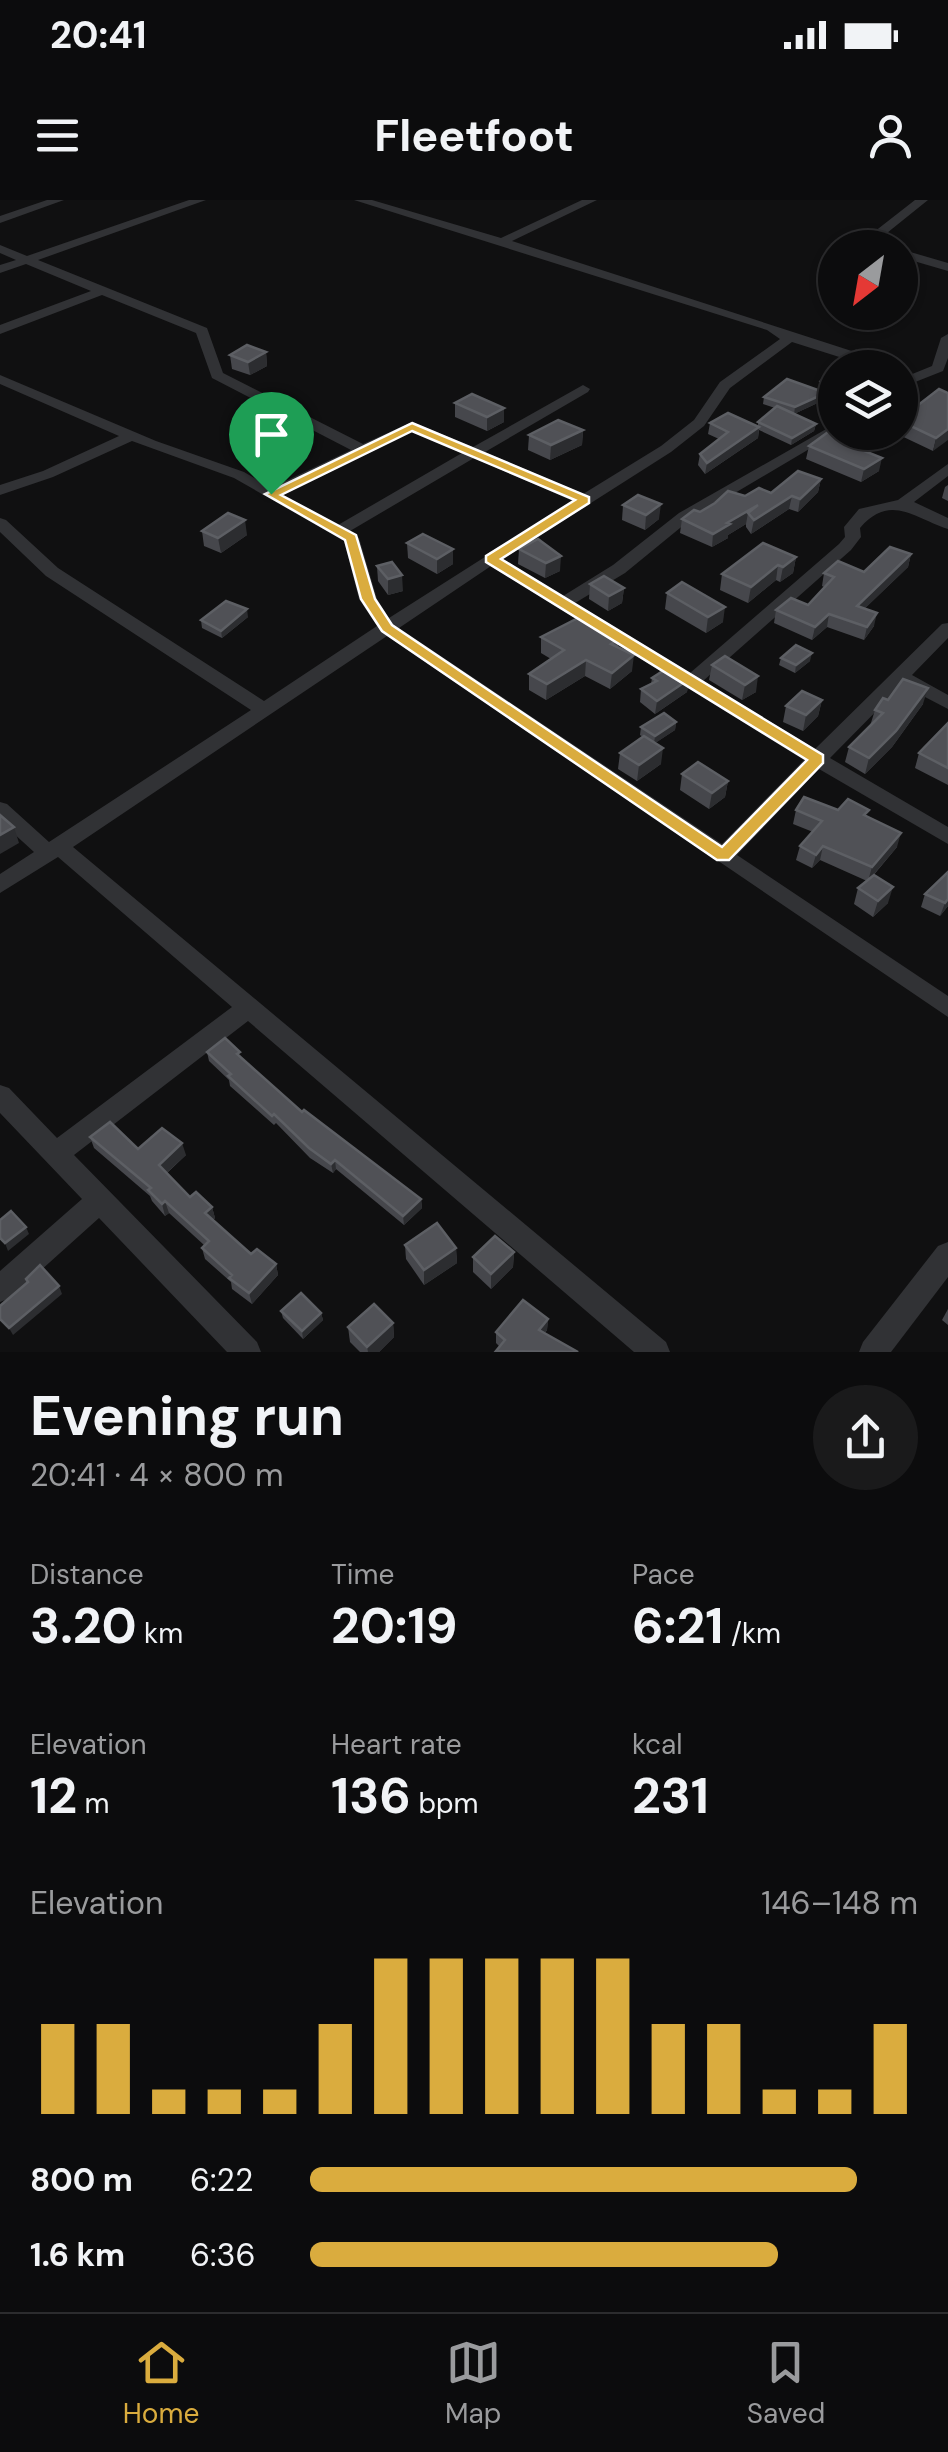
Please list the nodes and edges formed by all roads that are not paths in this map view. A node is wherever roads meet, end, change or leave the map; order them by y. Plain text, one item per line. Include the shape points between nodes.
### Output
1 (58, 200) edge
2 (200, 200) edge
3 (360, 200) edge
4 (591, 200) edge
5 (922, 200) edge
6 (0, 220) edge
7 (883, 230) edge
8 (499, 243) junction
9 (0, 249) edge
10 (26, 258) junction
11 (918, 259) edge
12 (948, 268) edge
13 (0, 269) edge
14 (104, 290) junction
15 (0, 330) edge
16 (787, 336) junction
17 (948, 338) edge
18 (832, 350) edge
19 (918, 377) edge
20 (922, 378) junction
21 (918, 379) edge
22 (0, 380) edge
23 (947, 382) edge
24 (584, 389) dead end
25 (131, 436) junction
26 (818, 438) edge
27 (361, 449) junction
28 (478, 454) junction
29 (948, 469) edge
30 (0, 490) edge
31 (271, 494) junction
32 (584, 500) junction
33 (903, 502) junction
34 (0, 524) edge
35 (948, 524) edge
36 (340, 530) junction
37 (491, 559) junction
38 (562, 603) junction
39 (387, 628) junction
40 (948, 628) edge
41 (901, 676) junction
42 (692, 681) junction
43 (948, 702) edge
44 (263, 709) junction
45 (817, 759) junction
46 (0, 809) edge
47 (948, 837) edge
48 (54, 850) junction
49 (723, 856) junction
50 (0, 884) edge
51 (249, 1007) junction
52 (948, 1008) edge
53 (0, 1096) edge
54 (56, 1153) junction
55 (100, 1200) junction
56 (948, 1255) edge
57 (0, 1289) edge
58 (247, 1352) edge
59 (656, 1352) edge
60 (874, 1352) edge

1 - 6 street
2 - 10 street
3 - 8 street
4 - 8 street
5 - 7 street
8 - 16 street via 671,293
9 - 10 street
10 - 13 street
10 - 14 street
11 - 12 street
14 - 15 street
14 - 27 street via 202,330 217,375
16 - 18 street
16 - 32 street via 725,385 666,450
17 - 20 street via 938,368
19 - 20 street
20 - 21 street
20 - 23 street
22 - 25 street
24 - 28 street
25 - 30 street
25 - 31 street via 239,475
26 - 38 street via 685,516 619,569
27 - 28 street via 412,426
27 - 31 street
28 - 32 street
28 - 36 street
29 - 33 street
31 - 36 street
32 - 37 street
33 - 35 street
33 - 42 street via 865,512 845,547
34 - 44 street via 52,572
36 - 39 street via 351,538 368,599
37 - 38 street
37 - 39 street
38 - 42 street
39 - 44 street
39 - 49 street
40 - 41 street
41 - 43 street
41 - 45 street
42 - 45 street
44 - 48 street
45 - 47 street
45 - 49 street
46 - 48 street
48 - 50 street
48 - 51 street
49 - 52 street
51 - 54 street
51 - 59 street
53 - 54 street
54 - 55 street
55 - 57 street
55 - 58 street
56 - 60 street

